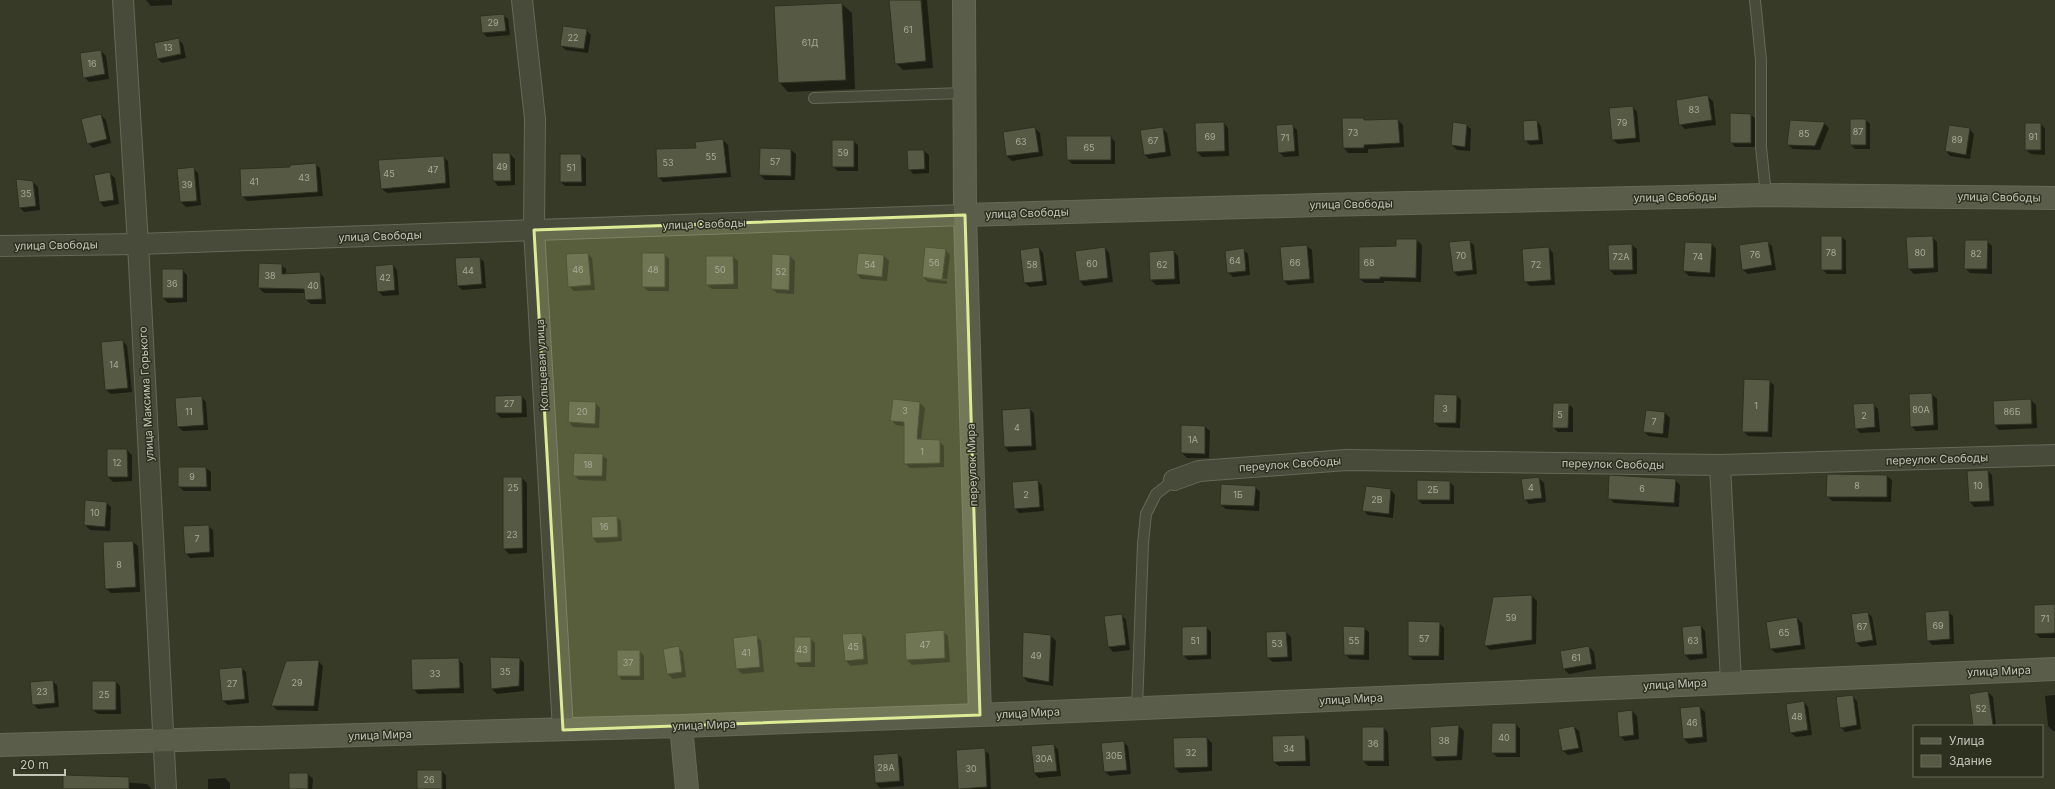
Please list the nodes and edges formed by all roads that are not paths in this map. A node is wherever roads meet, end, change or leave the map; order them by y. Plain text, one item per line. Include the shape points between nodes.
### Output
1 (122, 0) edge
2 (522, 0) edge
3 (964, 0) edge
4 (1755, 0) edge
5 (964, 93) junction
6 (814, 98) dead end
7 (1766, 195) junction
8 (2055, 198) edge
9 (966, 215) junction
10 (534, 230) junction
11 (138, 244) junction
12 (0, 246) edge
13 (2055, 455) edge
14 (1720, 465) junction
15 (1174, 480) joint
16 (2055, 669) edge
17 (1731, 682) junction
18 (1137, 708) junction
19 (980, 716) junction
20 (681, 726) junction
21 (563, 730) junction
22 (164, 741) junction
23 (0, 745) edge
24 (166, 789) edge
25 (687, 789) edge

1 - 11 street, улица Максима Горького
2 - 10 street, Кольцевая улица via 535,120
3 - 5 street, переулок Мира
4 - 7 lane via 1761,60 1761,147
5 - 6 lane
5 - 9 street, переулок Мира
7 - 8 street, улица Свободы
7 - 9 street, улица Свободы
9 - 10 street, улица Свободы
9 - 19 street, переулок Мира
10 - 11 street, улица Свободы
10 - 21 street, Кольцевая улица
11 - 12 street, улица Свободы
11 - 22 street, улица Максима Горького
13 - 14 street, переулок Свободы
14 - 15 street, переулок Свободы via 1346,460 1199,471
14 - 17 street
15 - 18 lane via 1156,494 1146,514
16 - 17 street, улица Мира
17 - 18 street, улица Мира
18 - 19 street, улица Мира
19 - 20 street, улица Мира
20 - 21 street, улица Мира
20 - 25 street
21 - 22 street, улица Мира
22 - 23 street, улица Мира
22 - 24 street, улица Максима Горького

